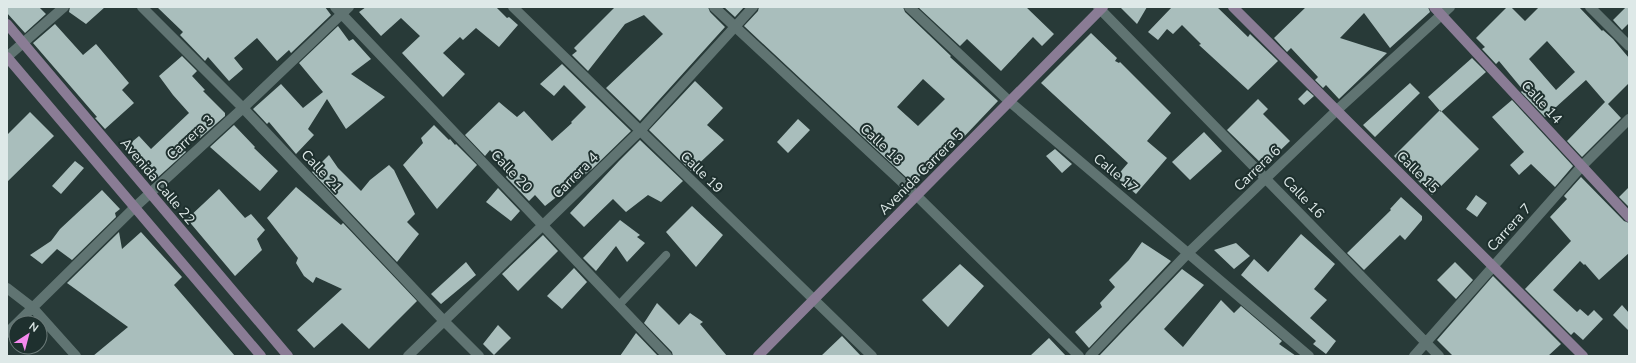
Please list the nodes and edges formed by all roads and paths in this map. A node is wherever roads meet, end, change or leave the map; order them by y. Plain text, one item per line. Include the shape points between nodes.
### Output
1 (142, 7) edge
2 (350, 7) edge
3 (513, 7) edge
4 (714, 7) edge
5 (753, 7) edge
6 (909, 7) edge
7 (1233, 7) edge
8 (1434, 7) edge
9 (1450, 7) edge
10 (1590, 7) edge
11 (61, 8) edge
12 (1101, 8) edge
13 (339, 11) edge
14 (1441, 15) junction
15 (7, 24) edge
16 (735, 26) junction
17 (23, 43) junction
18 (1629, 46) edge
19 (7, 57) edge
20 (1010, 102) junction
21 (243, 108) junction
22 (1336, 111) junction
23 (1629, 119) edge
24 (640, 131) junction
25 (1582, 166) junction
26 (1266, 178) junction
27 (150, 193) junction
28 (917, 196) junction
29 (135, 207) junction
30 (1629, 217) edge
31 (544, 225) junction
32 (1188, 253) junction
33 (666, 255) dead end
34 (1493, 266) junction
35 (7, 288) edge
36 (814, 299) junction
37 (619, 305) junction
38 (33, 308) junction
39 (26, 315) edge
40 (444, 321) junction
41 (1426, 342) junction
42 (76, 356) edge
43 (261, 356) edge
44 (288, 356) edge
45 (408, 356) edge
46 (479, 356) edge
47 (667, 356) edge
48 (758, 356) edge
49 (872, 356) edge
50 (1079, 356) edge
51 (1090, 356) edge
52 (1309, 356) edge
53 (1414, 356) edge
54 (1439, 356) edge
55 (1583, 356) edge

1 - 21 street, Calle 21
2 - 13 street, Carrera 3
3 - 24 street, Calle 19
4 - 16 street, Calle 18
5 - 16 street, Carrera 4
6 - 20 street, Calle 17
7 - 22 street, Calle 15
8 - 14 street, Calle 14
9 - 14 street, Carrera 6
10 - 18 street
11 - 17 street
12 - 20 street, Avenida Carrera 5
12 - 26 street, Calle 16
13 - 21 street, Carrera 3
13 - 31 street, Calle 20
14 - 22 street, Carrera 6
14 - 25 street, Calle 14
15 - 17 street, Avenida Calle 22
16 - 24 street, Carrera 4
16 - 28 street, Calle 18
17 - 19 street
17 - 27 street, Avenida Calle 22
19 - 29 street
20 - 28 street, Avenida Carrera 5
20 - 32 street, Calle 17
21 - 27 street, Carrera 3
21 - 40 street, Calle 21
22 - 26 street, Carrera 6
22 - 34 street, Calle 15
23 - 25 street, Carrera 7
24 - 31 street, Carrera 4
24 - 36 street, Calle 19
25 - 30 street, Calle 14
25 - 34 street, Carrera 7
26 - 32 street, Carrera 6
26 - 41 street, Calle 16
27 - 29 street, Carrera 3
27 - 44 street, Avenida Calle 22
28 - 36 street, Avenida Carrera 5
28 - 50 street, Calle 18
29 - 38 street, Carrera 3
29 - 43 street
31 - 37 street, Calle 20
31 - 40 street, Carrera 4
32 - 51 street, Carrera 6
32 - 52 street, Calle 17
33 - 37 lane
34 - 41 street, Carrera 7
34 - 55 street, Calle 15
35 - 38 street
36 - 48 street, Avenida Carrera 5
36 - 49 street, Calle 19
37 - 47 street, Calle 20
38 - 39 street, Carrera 3
38 - 42 street
40 - 45 street, Carrera 4
40 - 46 street, Calle 21
41 - 53 street, Carrera 7
41 - 54 street, Calle 16

